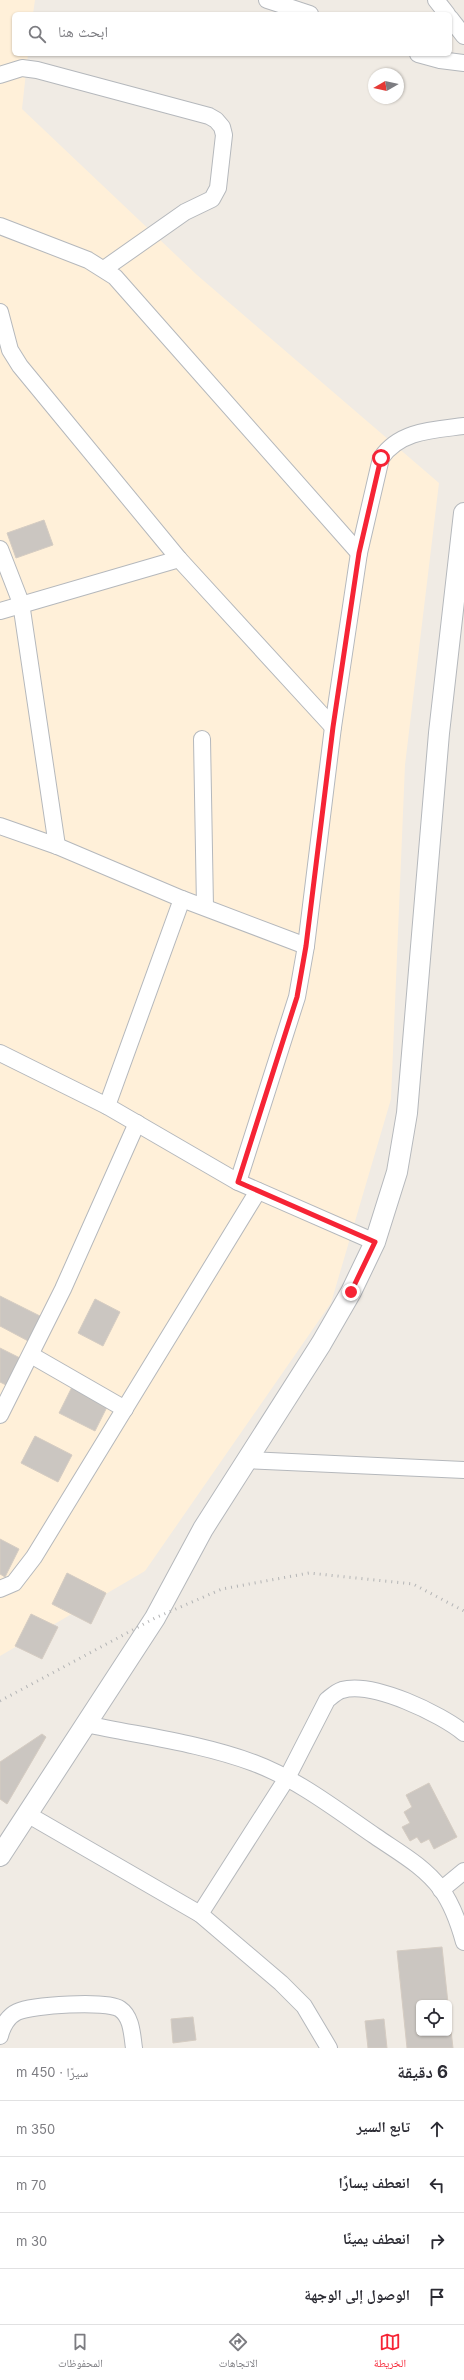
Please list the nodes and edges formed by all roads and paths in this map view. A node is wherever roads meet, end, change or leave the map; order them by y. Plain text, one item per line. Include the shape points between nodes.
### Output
1 (267, 0) edge
2 (436, 0) edge
3 (304, 12) edge
4 (445, 12) edge
5 (452, 21) edge
6 (464, 36) edge
7 (428, 56) edge
8 (464, 63) edge
9 (0, 75) edge
10 (0, 226) edge
11 (104, 268) junction
12 (0, 312) edge
13 (464, 426) edge
14 (464, 513) edge
15 (0, 549) edge
16 (359, 553) junction
17 (179, 558) junction
18 (21, 603) junction
19 (0, 611) edge
20 (333, 727) junction
21 (202, 739) dead end
22 (0, 826) edge
23 (57, 846) junction
24 (182, 899) junction
25 (205, 906) junction
26 (306, 946) junction
27 (0, 1053) edge
28 (107, 1106) junction
29 (137, 1123) junction
30 (238, 1182) junction
31 (258, 1191) junction
32 (375, 1242) junction
33 (31, 1355) junction
34 (125, 1409) junction
35 (0, 1415) edge
36 (246, 1460) junction
37 (464, 1470) edge
38 (0, 1589) edge
39 (86, 1724) junction
40 (464, 1734) edge
41 (287, 1778) junction
42 (27, 1814) junction
43 (0, 1856) edge
44 (464, 1871) edge
45 (441, 1890) junction
46 (200, 1914) junction
47 (464, 1942) edge
48 (0, 2036) edge
49 (134, 2048) edge
50 (329, 2048) edge

1 - 3 street
2 - 4 street
5 - 6 street
7 - 8 street
9 - 11 street via 22,68 37,70 208,116 222,127 224,141 218,188 212,199 186,212
10 - 11 street
11 - 16 street via 115,277
12 - 17 street via 10,350 20,366
13 - 16 street via 415,433 398,440 386,451 381,458
14 - 32 street via 439,733 407,1113 397,1172
15 - 18 street
16 - 20 street
17 - 18 street
17 - 20 street
18 - 19 street
18 - 23 street
20 - 26 street
21 - 25 street
22 - 23 street
23 - 24 street
24 - 25 street
24 - 28 street
25 - 26 street
26 - 30 street via 297,997
27 - 28 street
28 - 29 street
29 - 30 street
29 - 33 street
30 - 31 street
31 - 32 street
31 - 34 street
32 - 36 street via 351,1292 321,1344
33 - 34 street
33 - 35 street
34 - 38 street via 34,1556 14,1583
36 - 37 street
36 - 39 street via 203,1529 155,1618
39 - 41 street via 204,1749 254,1763
39 - 42 street
40 - 41 street via 437,1716 406,1701 381,1693 342,1690 327,1700
41 - 45 street via 424,1870
41 - 46 street
42 - 43 street
42 - 46 street
44 - 45 street
45 - 47 street via 453,1911
46 - 50 street via 304,2006
48 - 49 street via 8,2019 17,2012 58,2006 112,2005 121,2009 129,2020

